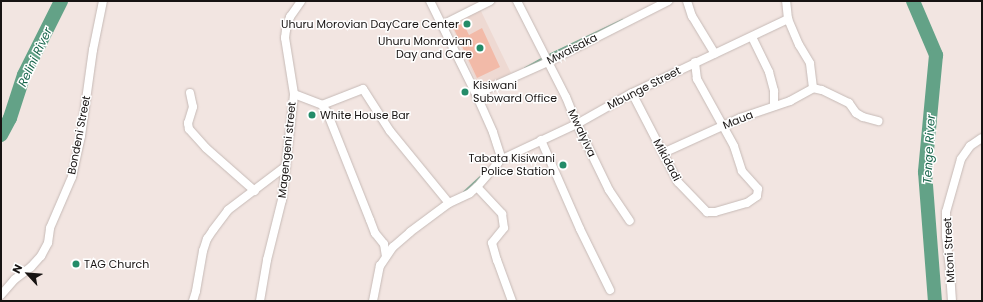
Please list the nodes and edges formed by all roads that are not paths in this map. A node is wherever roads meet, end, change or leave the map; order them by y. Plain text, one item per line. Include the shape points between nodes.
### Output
1 (103, 1) edge
2 (302, 1) edge
3 (430, 1) edge
4 (490, 1) edge
5 (517, 1) edge
6 (668, 1) edge
7 (687, 1) edge
8 (786, 1) edge
9 (788, 19) junction
10 (442, 25) junction
11 (752, 36) junction
12 (715, 54) junction
13 (548, 62) junction
14 (695, 62) junction
15 (814, 88) junction
16 (190, 93) dead end
17 (632, 93) junction
18 (294, 94) junction
19 (476, 94) junction
20 (322, 105) junction
21 (774, 106) junction
22 (878, 121) dead end
23 (577, 124) junction
24 (723, 126) junction
25 (982, 138) edge
26 (541, 140) junction
27 (663, 153) junction
28 (500, 160) junction
29 (286, 166) junction
30 (477, 187) junction
31 (255, 191) junction
32 (449, 203) junction
33 (630, 221) dead end
34 (386, 256) junction
35 (610, 290) dead end
36 (1, 295) edge
37 (192, 301) edge
38 (260, 301) edge
39 (373, 301) edge
40 (512, 301) edge
41 (952, 301) edge

1 - 36 street, Bondeni Street via 72,177 50,228 48,244 41,256
2 - 18 street, Magengeni street via 290,17 285,38
3 - 10 street
4 - 10 street
5 - 13 street, Mwalyiva
6 - 13 street, Mwaisaka via 624,21
7 - 12 street via 692,16
8 - 9 street
9 - 11 street, Mbunge Street
9 - 15 street via 810,63
10 - 19 street
11 - 12 street, Mbunge Street
11 - 21 street via 769,72 774,91
12 - 14 street, Mbunge Street
13 - 19 street, Mwaisaka
13 - 23 street, Mwalyiva
14 - 17 street, Mbunge Street
14 - 24 street via 698,79
15 - 21 street, Maua via 790,101
15 - 22 street via 849,103 858,115
16 - 31 street via 193,107 188,123 189,129 206,148
17 - 23 street, Mbunge Street
17 - 27 street, Mikidadi
18 - 20 street
18 - 29 street, Magengeni street
19 - 28 street via 494,132 501,152
20 - 32 street via 363,89 390,131
20 - 34 street via 329,116 375,233 384,244
21 - 24 street, Maua
23 - 26 street, Mbunge Street
23 - 33 street, Mwalyiva via 609,190
24 - 27 street, Maua
24 - 27 street, Mikidadi via 734,146 742,171 757,187 758,194 748,203 707,212 683,188
25 - 41 street, Mtoni Street via 970,146 961,160 946,212
26 - 28 street, Mbunge Street
26 - 35 street
28 - 30 street
29 - 31 street
29 - 38 street, Magengeni street via 282,200
30 - 32 street
30 - 40 street via 502,214 504,228 492,243
31 - 37 street via 228,210 207,239
32 - 34 street via 410,232
34 - 39 street via 380,266

